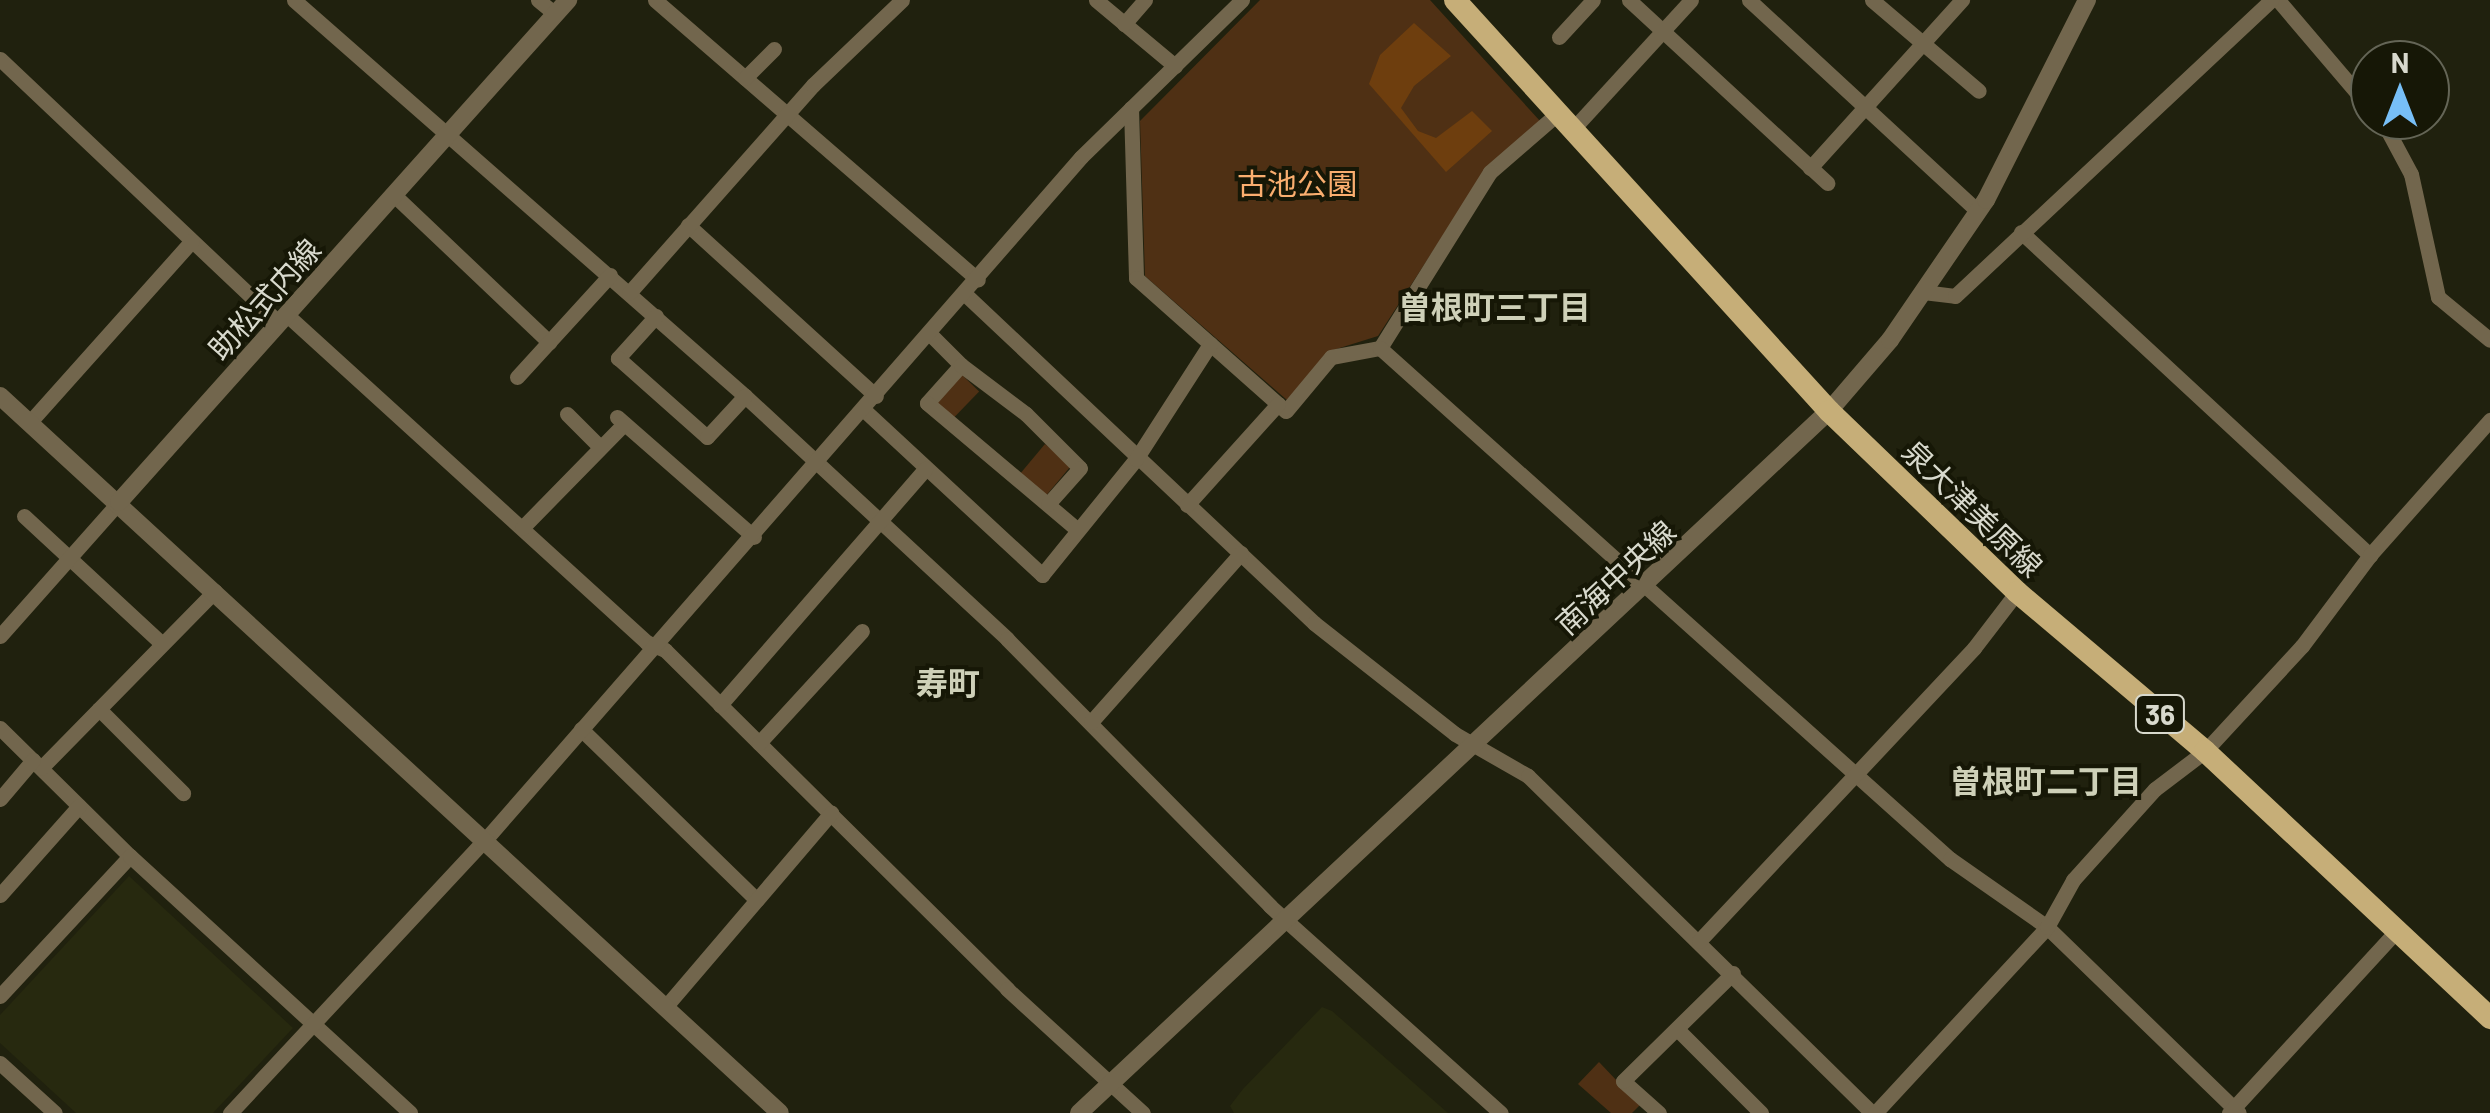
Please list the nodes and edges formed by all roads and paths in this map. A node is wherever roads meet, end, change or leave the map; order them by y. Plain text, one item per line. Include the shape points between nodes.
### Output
1 (294, 0) edge
2 (538, 0) edge
3 (655, 0) edge
4 (1096, 0) edge
5 (1145, 0) edge
6 (1242, 0) edge
7 (1455, 0) edge
8 (1593, 0) edge
9 (1629, 0) edge
10 (1691, 0) edge
11 (1749, 0) edge
12 (1872, 0) edge
13 (1962, 0) edge
14 (2087, 0) edge
15 (2274, 0) edge
16 (899, 1) edge
17 (562, 7) edge
18 (1124, 24) junction
19 (1662, 30) junction
20 (1559, 37) dead end
21 (1922, 44) junction
22 (774, 49) dead end
23 (0, 59) edge
24 (1175, 66) junction
25 (746, 78) junction
26 (2350, 86) edge
27 (1979, 91) dead end
28 (1868, 107) junction
29 (1131, 108) junction
30 (787, 114) junction
31 (1564, 122) junction
32 (448, 134) junction
33 (2392, 140) edge
34 (1810, 168) junction
35 (1828, 184) dead end
36 (394, 195) junction
37 (1978, 211) junction
38 (688, 225) junction
39 (2021, 232) junction
40 (192, 241) junction
41 (610, 274) junction
42 (978, 280) junction
43 (629, 292) junction
44 (1923, 292) junction
45 (966, 295) junction
46 (656, 316) junction
47 (283, 319) junction
48 (930, 334) junction
49 (2490, 340) edge
50 (550, 342) junction
51 (1210, 344) junction
52 (1380, 348) junction
53 (962, 366) junction
54 (518, 377) dead end
55 (0, 396) edge
56 (745, 396) junction
57 (876, 396) junction
58 (1278, 404) junction
59 (864, 410) junction
60 (1830, 410) junction
61 (567, 414) dead end
62 (2490, 420) edge
63 (29, 422) junction
64 (600, 447) junction
65 (1136, 459) junction
66 (817, 466) junction
67 (925, 469) junction
68 (119, 502) junction
69 (1048, 504) junction
70 (1187, 505) junction
71 (24, 516) dead end
72 (878, 523) junction
73 (522, 528) junction
74 (1078, 530) junction
75 (754, 538) junction
76 (1240, 553) junction
77 (2370, 555) junction
78 (71, 558) junction
79 (1646, 588) junction
80 (216, 591) junction
81 (2017, 592) junction
82 (862, 630) dead end
83 (0, 636) edge
84 (162, 644) junction
85 (657, 646) junction
86 (720, 705) junction
87 (99, 709) junction
88 (1091, 722) junction
89 (0, 728) edge
90 (581, 729) junction
91 (760, 744) junction
92 (1472, 746) junction
93 (2205, 751) junction
94 (37, 764) junction
95 (1856, 770) junction
96 (183, 793) dead end
97 (0, 799) edge
98 (79, 806) junction
99 (831, 813) junction
100 (485, 840) junction
101 (130, 856) junction
102 (0, 895) edge
103 (757, 900) junction
104 (1287, 920) junction
105 (2047, 927) junction
106 (2399, 928) junction
107 (1699, 942) junction
108 (1733, 973) junction
109 (0, 996) edge
110 (667, 1005) junction
111 (2490, 1018) edge
112 (311, 1027) junction
113 (1677, 1029) junction
114 (0, 1063) edge
115 (1110, 1085) junction
116 (2234, 1111) edge
117 (55, 1113) edge
118 (230, 1113) edge
119 (410, 1113) edge
120 (780, 1113) edge
121 (1079, 1113) edge
122 (1143, 1113) edge
123 (1500, 1113) edge
124 (1659, 1113) edge
125 (1761, 1113) edge
126 (1873, 1113) edge

1 - 32 street
2 - 17 street
3 - 25 street
4 - 18 street
5 - 18 street
6 - 24 street
7 - 31 main road, 泉大津美原線 / 36
8 - 20 street
9 - 19 street
10 - 19 street
11 - 28 street
12 - 21 street
13 - 21 street
14 - 37 street, 南海中央線
15 - 26 street
15 - 39 street
16 - 30 street
17 - 32 street, 助松式内線
18 - 24 street
19 - 31 street
19 - 34 street
21 - 27 street
21 - 28 street
22 - 25 street
23 - 40 street
24 - 29 street
25 - 30 street
28 - 34 street
28 - 37 street
29 - 42 street
29 - 51 street via 1136,278
30 - 38 street
30 - 42 street
31 - 52 street via 1490,172
31 - 60 main road, 泉大津美原線 / 36
32 - 36 street, 助松式内線
32 - 41 street
33 - 49 street via 2410,174 2438,297
34 - 35 street
36 - 47 street, 助松式内線
36 - 50 street
37 - 44 street, 南海中央線
38 - 43 street
38 - 57 street
39 - 44 street via 1955,296
39 - 77 street
40 - 47 street
40 - 63 street
41 - 43 street
41 - 50 street
42 - 45 street
43 - 46 street
44 - 60 street, 南海中央線
45 - 48 street
45 - 65 street
46 - 56 street
46 - 56 street via 618,358 707,436
47 - 68 street, 助松式内線
47 - 73 street
48 - 53 street
48 - 57 street
50 - 54 street
51 - 58 street
51 - 65 street
52 - 58 street via 1331,358 1286,411
52 - 79 street
53 - 69 street via 1026,414 1080,468
53 - 69 street via 927,403
55 - 63 street
56 - 66 street
57 - 59 street
58 - 70 street
59 - 66 street
59 - 67 street
60 - 79 street, 南海中央線
60 - 81 main road, 泉大津美原線 / 36
61 - 64 street
62 - 77 street
63 - 68 street
64 - 73 street
64 - 75 street via 621,420
65 - 70 street
65 - 74 street
66 - 72 street
66 - 75 street
67 - 72 street
67 - 74 street via 1042,576
68 - 78 street, 助松式内線
68 - 80 street
69 - 74 street
70 - 76 street
71 - 78 street
72 - 86 street
72 - 88 street
73 - 85 street
75 - 85 street
76 - 88 street
76 - 92 street via 1314,623
77 - 93 street via 2302,646
78 - 83 street, 助松式内線
78 - 84 street
79 - 92 street, 南海中央線
79 - 95 street
80 - 84 street
80 - 100 street
81 - 93 main road, 泉大津美原線 / 36
81 - 95 street via 1974,648
82 - 91 street
84 - 87 street
85 - 86 street
85 - 90 street
86 - 91 street
87 - 94 street
87 - 96 street
88 - 104 street
89 - 94 street
90 - 100 street
90 - 103 street
91 - 99 street
92 - 104 street, 南海中央線
92 - 107 street via 1528,776
93 - 105 street via 2155,789 2072,880
93 - 106 main road, 泉大津美原線 / 36
94 - 97 street
94 - 98 street
95 - 105 street via 1950,858
95 - 107 street
98 - 101 street
98 - 102 street
99 - 103 street
99 - 115 street
100 - 110 street
100 - 112 street
101 - 109 street
101 - 112 street
103 - 110 street
104 - 115 street, 南海中央線
104 - 123 street
105 - 116 street
105 - 126 street
106 - 111 main road, 泉大津美原線 / 36
106 - 116 street
107 - 108 street
108 - 113 street
108 - 126 street
110 - 120 street
112 - 118 street
112 - 119 street
113 - 124 street via 1623,1082
113 - 125 street
114 - 117 street
115 - 121 street, 南海中央線
115 - 122 street

